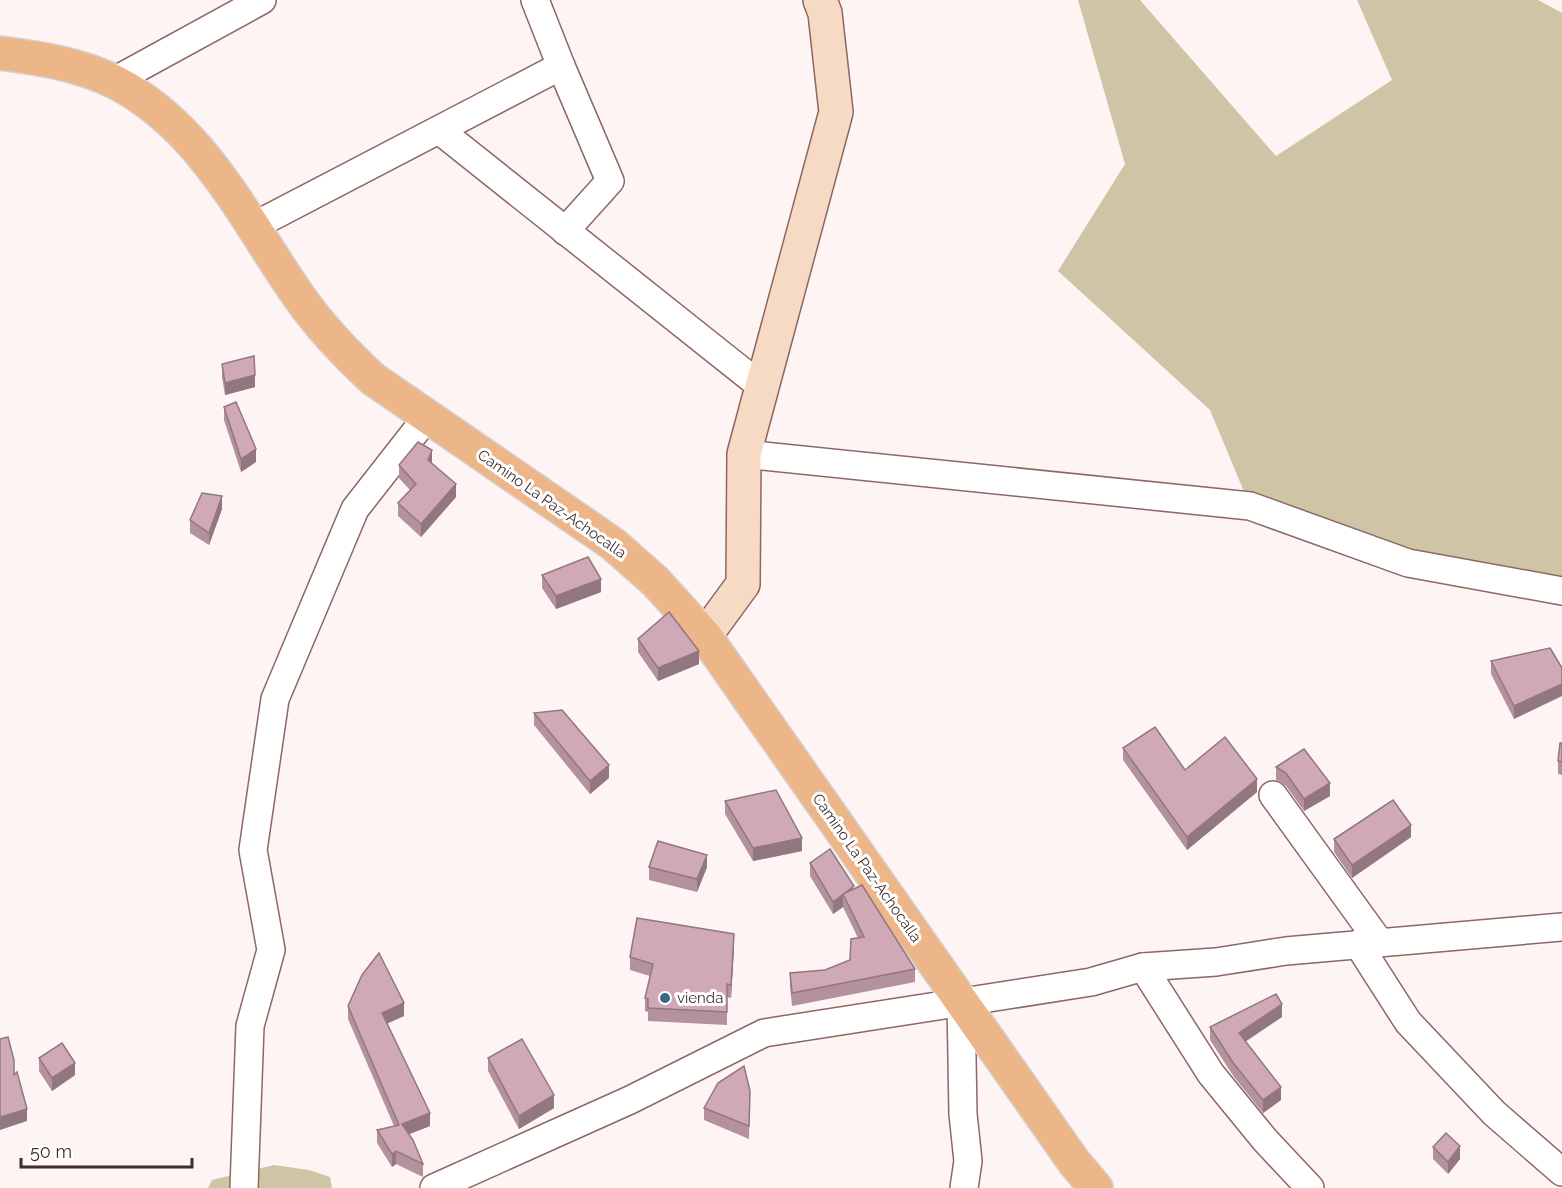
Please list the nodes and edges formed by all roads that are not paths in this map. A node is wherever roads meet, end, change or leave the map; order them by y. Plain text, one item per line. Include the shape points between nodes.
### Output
1 (262, 0) edge
2 (535, 0) edge
3 (820, 0) edge
4 (0, 54) edge
5 (561, 66) junction
6 (114, 81) junction
7 (439, 130) junction
8 (254, 226) junction
9 (566, 231) junction
10 (762, 387) junction
11 (427, 417) junction
12 (744, 454) junction
13 (1562, 591) edge
14 (705, 636) junction
15 (1273, 795) dead end
16 (1562, 927) edge
17 (1369, 944) junction
18 (1143, 968) junction
19 (961, 1002) junction
20 (1562, 1172) edge
21 (244, 1188) edge
22 (434, 1188) edge
23 (964, 1188) edge
24 (1096, 1188) edge
25 (1310, 1188) edge

1 - 6 street
2 - 5 street
3 - 10 main road via 825,13 836,112
4 - 6 main road, Camino La Paz-Achocalla via 53,60
5 - 7 street
5 - 9 street via 610,181
6 - 8 main road, Camino La Paz-Achocalla via 155,107 208,159
7 - 8 street
7 - 9 street
8 - 11 main road, Camino La Paz-Achocalla via 300,298 338,347 373,379
9 - 10 street
10 - 12 main road
11 - 14 main road, Camino La Paz-Achocalla via 613,544 655,581
11 - 21 street via 355,509 275,699 253,850 271,950 250,1026
12 - 13 street via 1250,506 1408,563
12 - 14 main road via 743,584
14 - 19 main road, Camino La Paz-Achocalla
15 - 17 street
16 - 17 street
17 - 18 street
17 - 20 street via 1408,1022 1494,1113
18 - 19 street via 1091,982
18 - 25 street via 1211,1074
19 - 22 street via 764,1033 630,1100
19 - 23 street via 968,1161
19 - 24 main road, Camino La Paz-Achocalla

